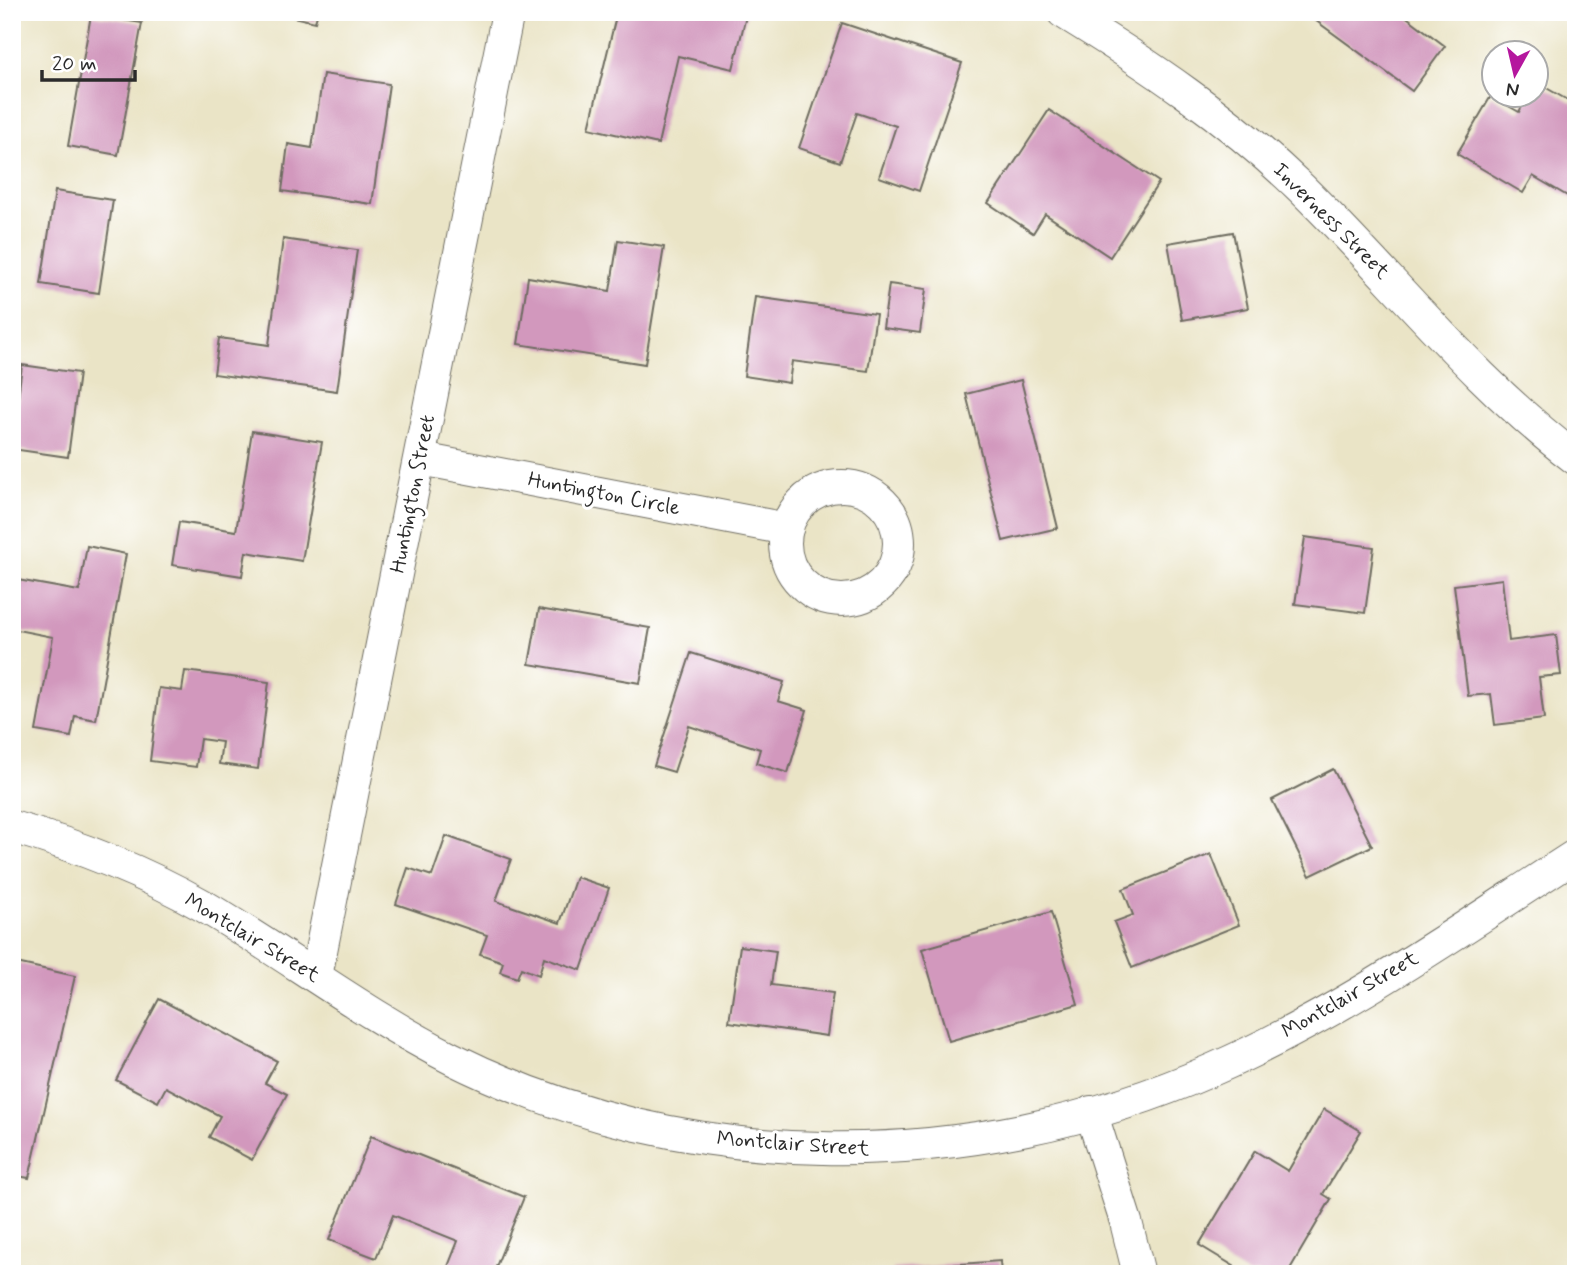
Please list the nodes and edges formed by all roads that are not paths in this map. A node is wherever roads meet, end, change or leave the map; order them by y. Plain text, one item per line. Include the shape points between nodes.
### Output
1 (508, 12) edge
2 (1063, 12) edge
3 (421, 459) junction
4 (1576, 459) edge
5 (787, 529) dead end
6 (12, 827) edge
7 (1576, 855) edge
8 (316, 976) junction
9 (1091, 1112) junction
10 (1139, 1274) edge

1 - 3 street, Huntington Street
2 - 4 street, Inverness Street via 1164,76 1260,151 1359,247 1477,373
3 - 5 street, Huntington Circle
3 - 8 street, Huntington Street
6 - 8 street, Montclair Street via 109,860 170,889
7 - 9 street, Montclair Street via 1255,1050 1175,1085
8 - 9 street, Montclair Street via 409,1035 490,1076 615,1118 701,1137 789,1148 920,1147 1007,1134
9 - 10 street

